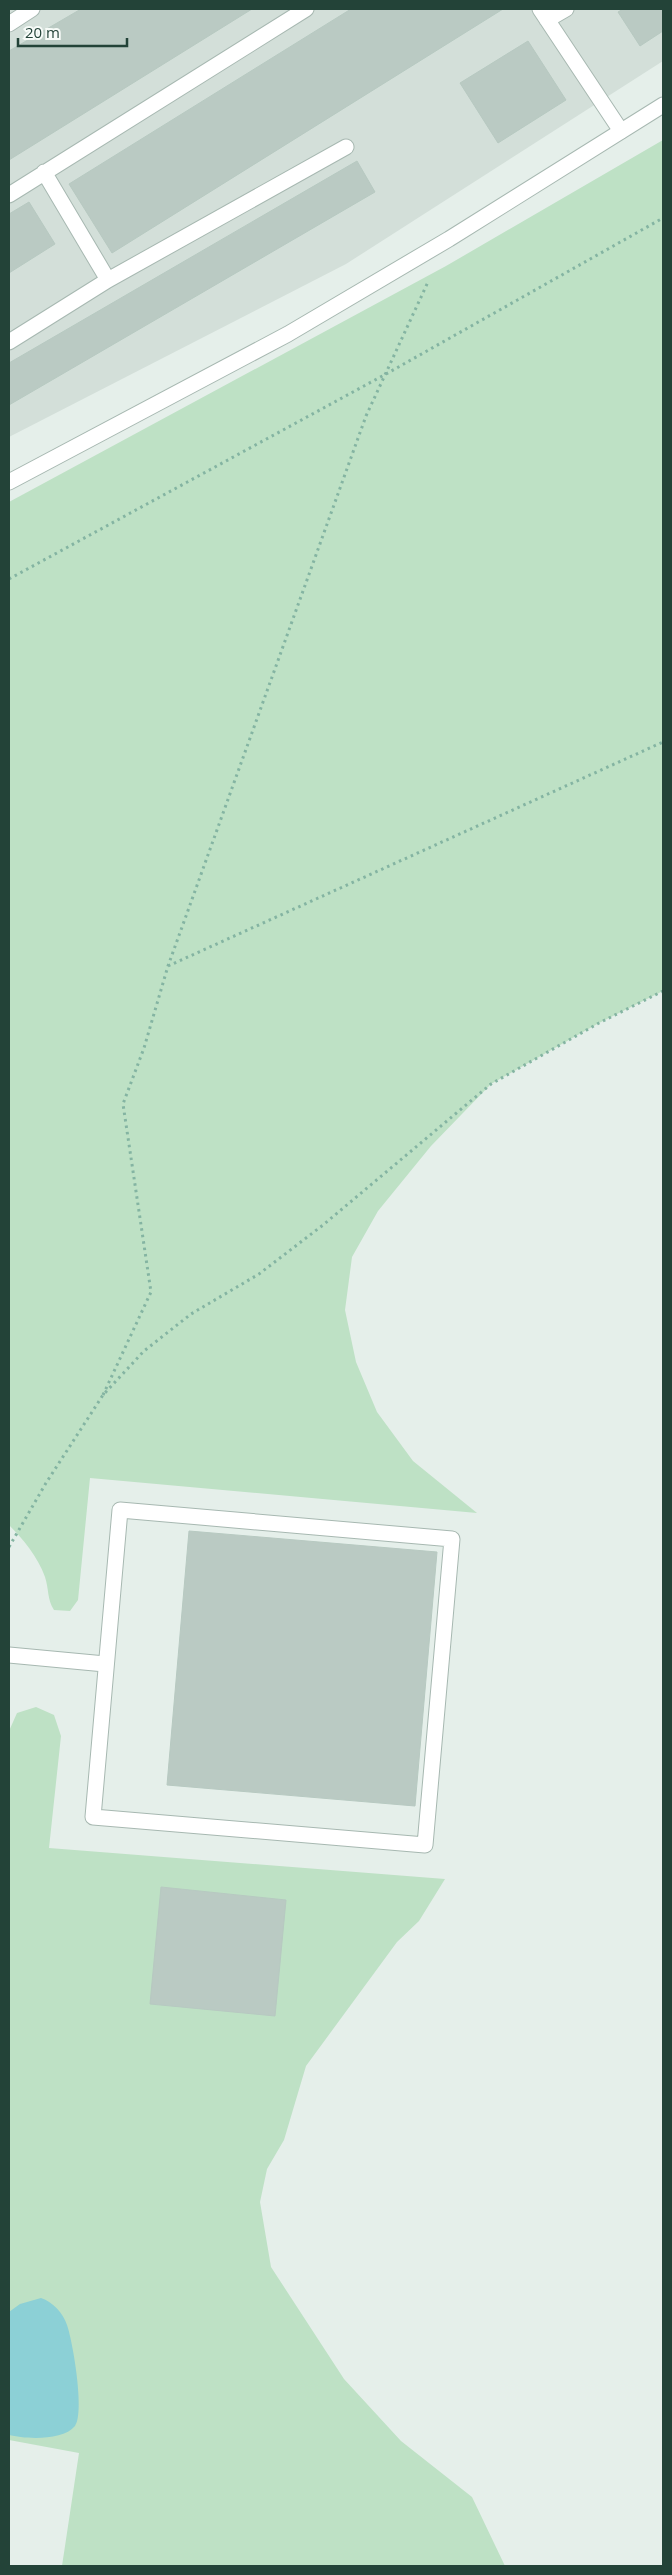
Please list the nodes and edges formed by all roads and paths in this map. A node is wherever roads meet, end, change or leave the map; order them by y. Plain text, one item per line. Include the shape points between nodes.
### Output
1 (32, 9) edge
2 (306, 9) edge
3 (566, 9) edge
4 (543, 14) edge
5 (9, 24) edge
6 (663, 105) edge
7 (620, 131) junction
8 (346, 147) dead end
9 (44, 172) junction
10 (9, 195) edge
11 (663, 218) edge
12 (448, 239) junction
13 (108, 280) junction
14 (9, 342) edge
15 (386, 374) junction
16 (9, 482) edge
17 (9, 579) edge
18 (663, 742) edge
19 (168, 966) junction
20 (663, 991) edge
21 (103, 1395) junction
22 (9, 1547) edge
23 (9, 1655) edge
24 (105, 1664) junction

1 - 5 street
2 - 9 street
3 - 4 street
4 - 7 street
6 - 7 street
7 - 12 street
8 - 13 street
9 - 10 street
9 - 13 street
11 - 15 path
12 - 15 path
12 - 16 street via 288,334
13 - 14 street
15 - 17 path
15 - 19 path via 366,416
18 - 19 path
19 - 21 path via 124,1104 151,1292
20 - 21 path via 491,1084 323,1225 259,1274 191,1314 144,1351
21 - 22 path
23 - 24 street
24 - 24 street via 93,1817 425,1845 452,1539 120,1510

